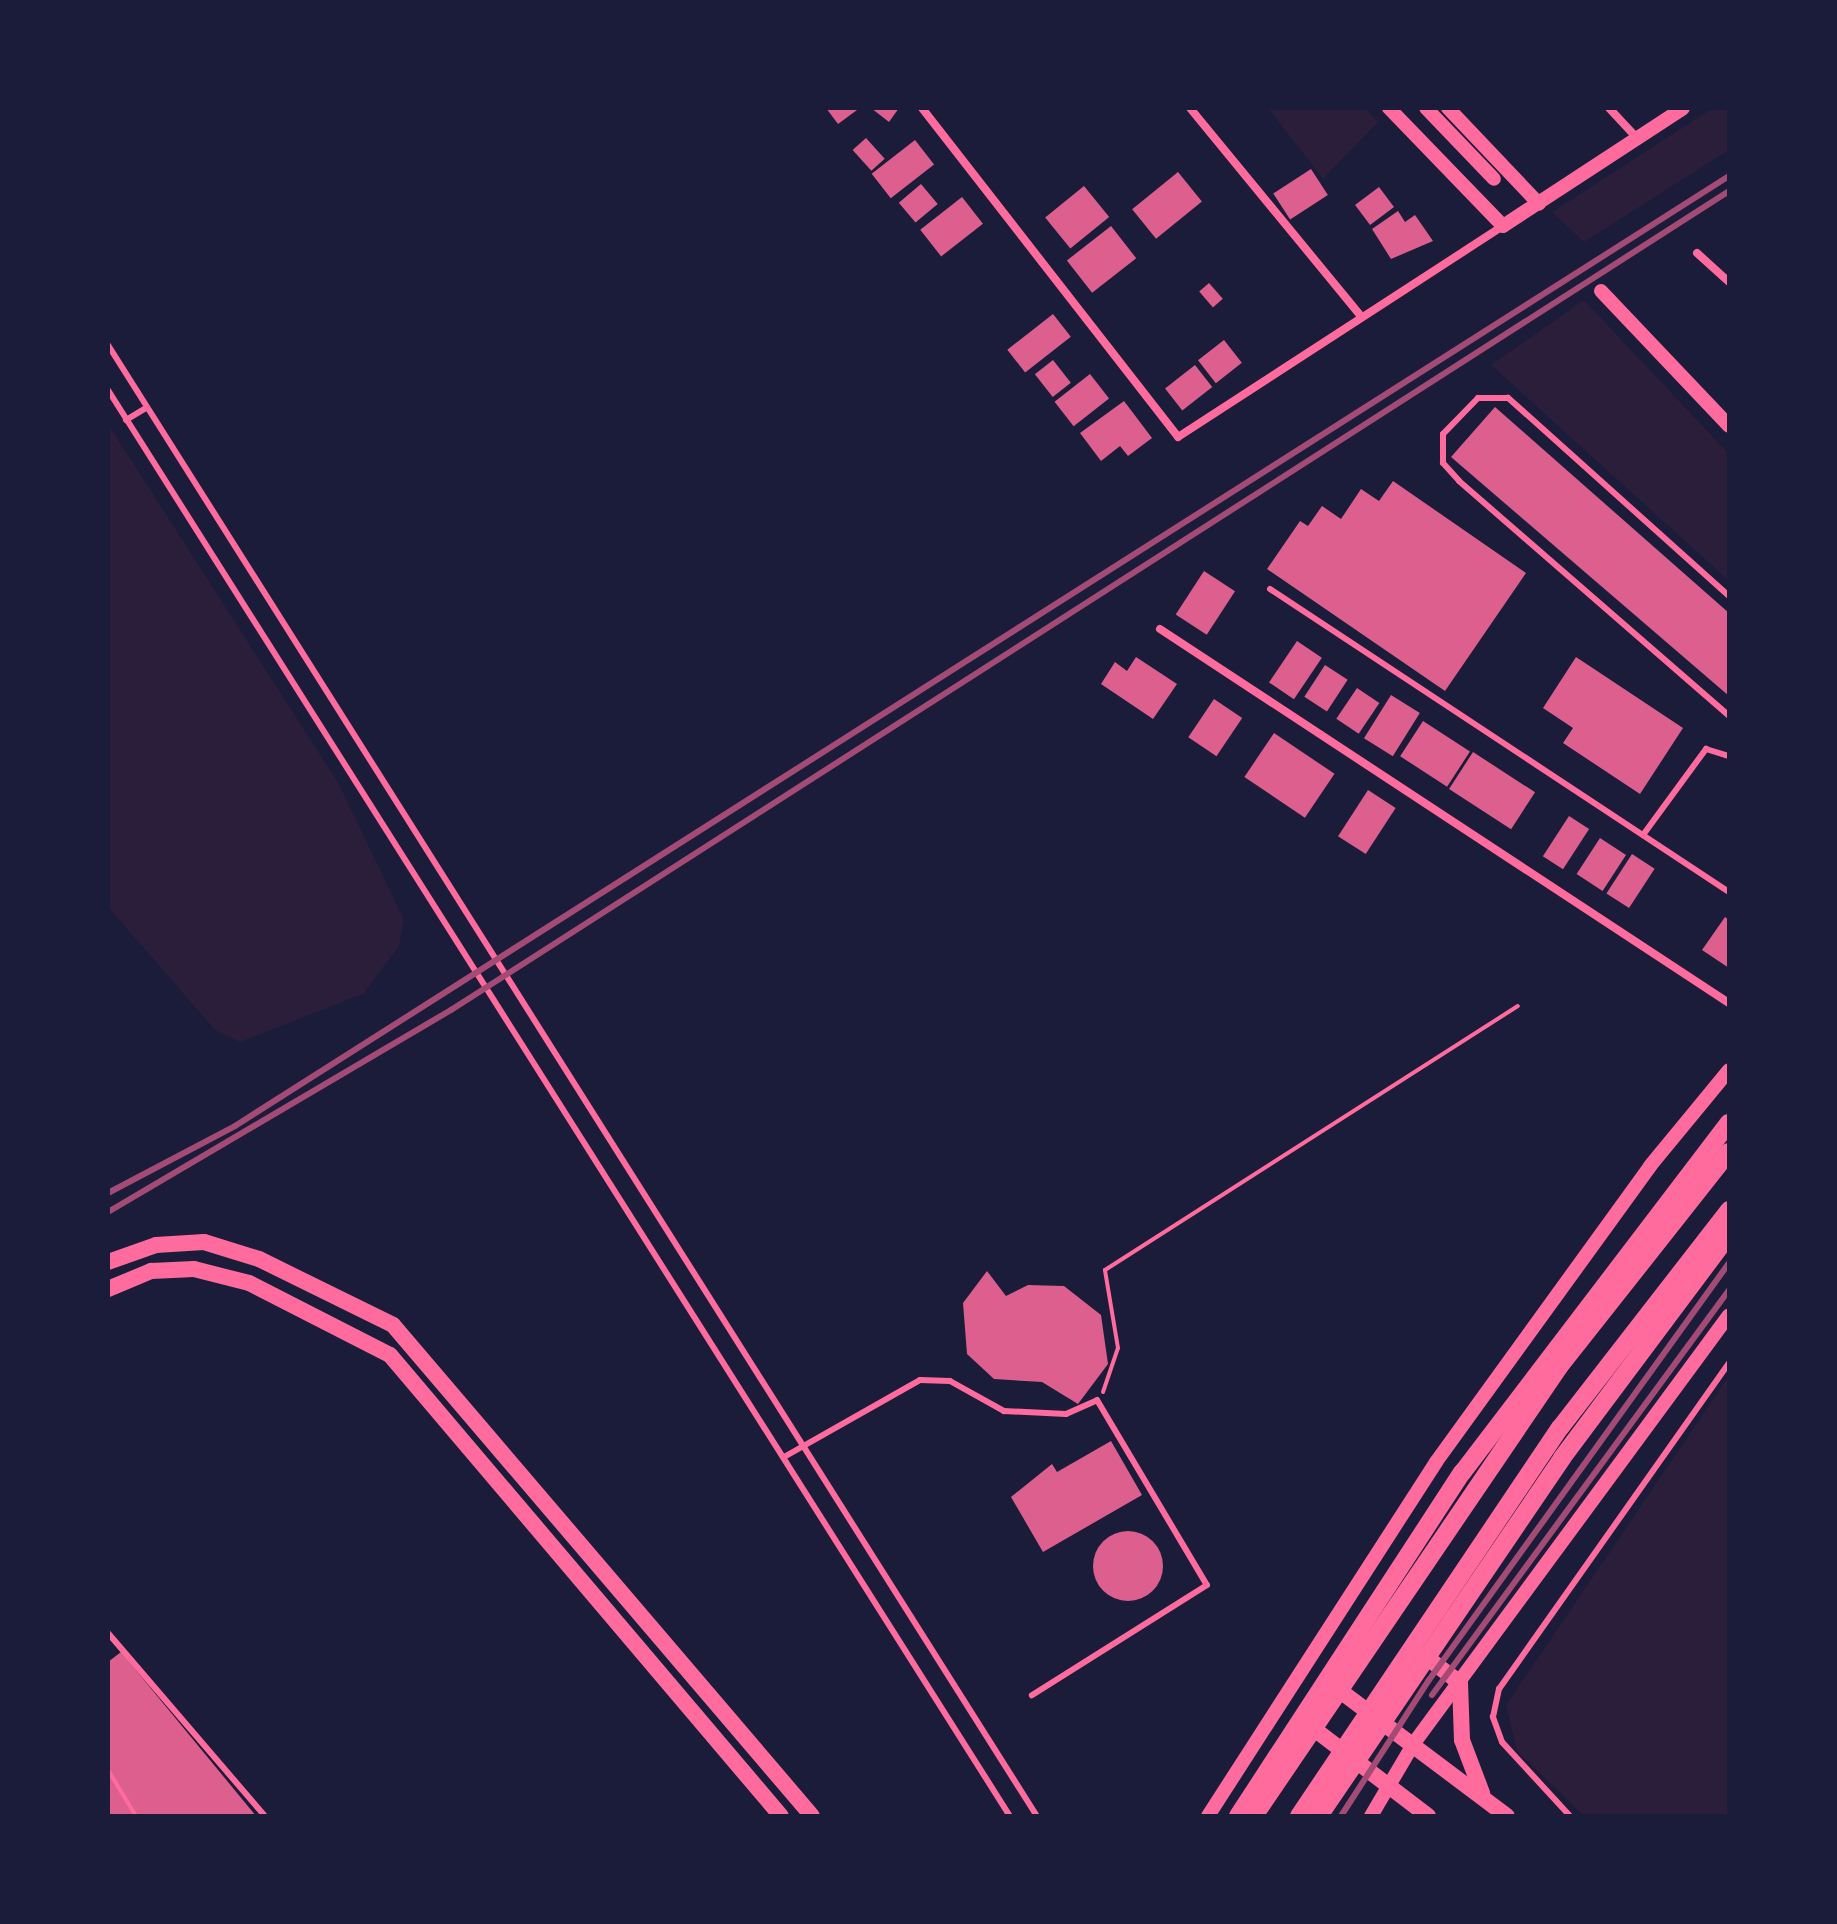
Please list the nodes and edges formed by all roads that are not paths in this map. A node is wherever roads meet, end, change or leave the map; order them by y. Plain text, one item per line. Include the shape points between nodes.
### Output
1 (922, 108) edge
2 (1190, 108) edge
3 (1389, 108) edge
4 (1426, 108) edge
5 (1448, 108) edge
6 (1609, 108) edge
7 (1683, 108) edge
8 (1637, 138) junction
9 (1494, 179) dead end
10 (1539, 204) junction
11 (1503, 226) junction
12 (1697, 253) dead end
13 (1729, 282) edge
14 (1601, 291) dead end
15 (1361, 316) junction
16 (108, 345) edge
17 (108, 390) edge
18 (146, 408) junction
19 (126, 420) junction
20 (1729, 426) edge
21 (1270, 589) dead end
22 (1729, 596) edge
23 (1160, 629) dead end
24 (1729, 716) edge
25 (1729, 756) edge
26 (1643, 835) junction
27 (1729, 892) edge
28 (1729, 1003) edge
29 (1729, 1070) edge
30 (1729, 1123) edge
31 (1729, 1152) edge
32 (1729, 1210) edge
33 (1729, 1235) edge
34 (183, 1243) junction
35 (108, 1262) edge
36 (182, 1269) junction
37 (108, 1289) edge
38 (1729, 1315) edge
39 (1729, 1363) edge
40 (803, 1447) junction
41 (784, 1457) junction
42 (108, 1633) edge
43 (1425, 1656) junction
44 (1324, 1679) junction
45 (1460, 1683) junction
46 (1032, 1695) dead end
47 (1299, 1717) junction
48 (1382, 1719) junction
49 (1414, 1743) junction
50 (1354, 1760) junction
51 (1388, 1784) junction
52 (1486, 1799) junction
53 (265, 1816) edge
54 (781, 1816) edge
55 (812, 1816) edge
56 (1010, 1816) edge
57 (1037, 1816) edge
58 (1208, 1816) edge
59 (1238, 1816) edge
60 (1254, 1816) edge
61 (1299, 1816) edge
62 (1319, 1816) edge
63 (1371, 1816) edge
64 (1428, 1816) edge
65 (1507, 1816) edge
66 (1570, 1816) edge

1 - 15 street via 1178,437
2 - 15 street
3 - 11 street
4 - 9 street
5 - 10 street
6 - 8 street
7 - 8 street
8 - 10 street
10 - 11 street
11 - 15 street
12 - 13 street
14 - 20 street
16 - 18 lane
17 - 19 lane
18 - 19 lane
18 - 40 lane
19 - 41 lane
21 - 26 lane
22 - 24 lane via 1508,398 1478,398 1443,434 1443,463 1459,481
23 - 28 street
25 - 26 lane via 1706,749
26 - 27 lane
29 - 58 street via 1650,1166 1446,1449
30 - 44 highway via 1462,1473
31 - 60 highway via 1559,1367
32 - 61 highway via 1560,1428
33 - 43 highway
34 - 35 main road
34 - 36 main road
34 - 55 main road via 259,1259 405,1335
36 - 37 main road via 151,1271
36 - 54 main road via 249,1283 390,1355
38 - 45 street
39 - 66 lane via 1499,1689 1493,1717 1502,1742
40 - 41 lane
40 - 46 lane via 920,1380 950,1381 1004,1411 1066,1414 1097,1400 1207,1585
40 - 57 lane
41 - 56 lane
42 - 53 lane
43 - 45 main road
43 - 48 highway
44 - 47 highway
44 - 48 main road
45 - 49 street
45 - 52 main road via 1462,1740
47 - 50 main road
47 - 59 highway
48 - 49 main road
48 - 50 highway
49 - 51 street
49 - 52 main road
50 - 51 main road
50 - 62 highway
51 - 63 street
51 - 64 main road
52 - 65 main road

